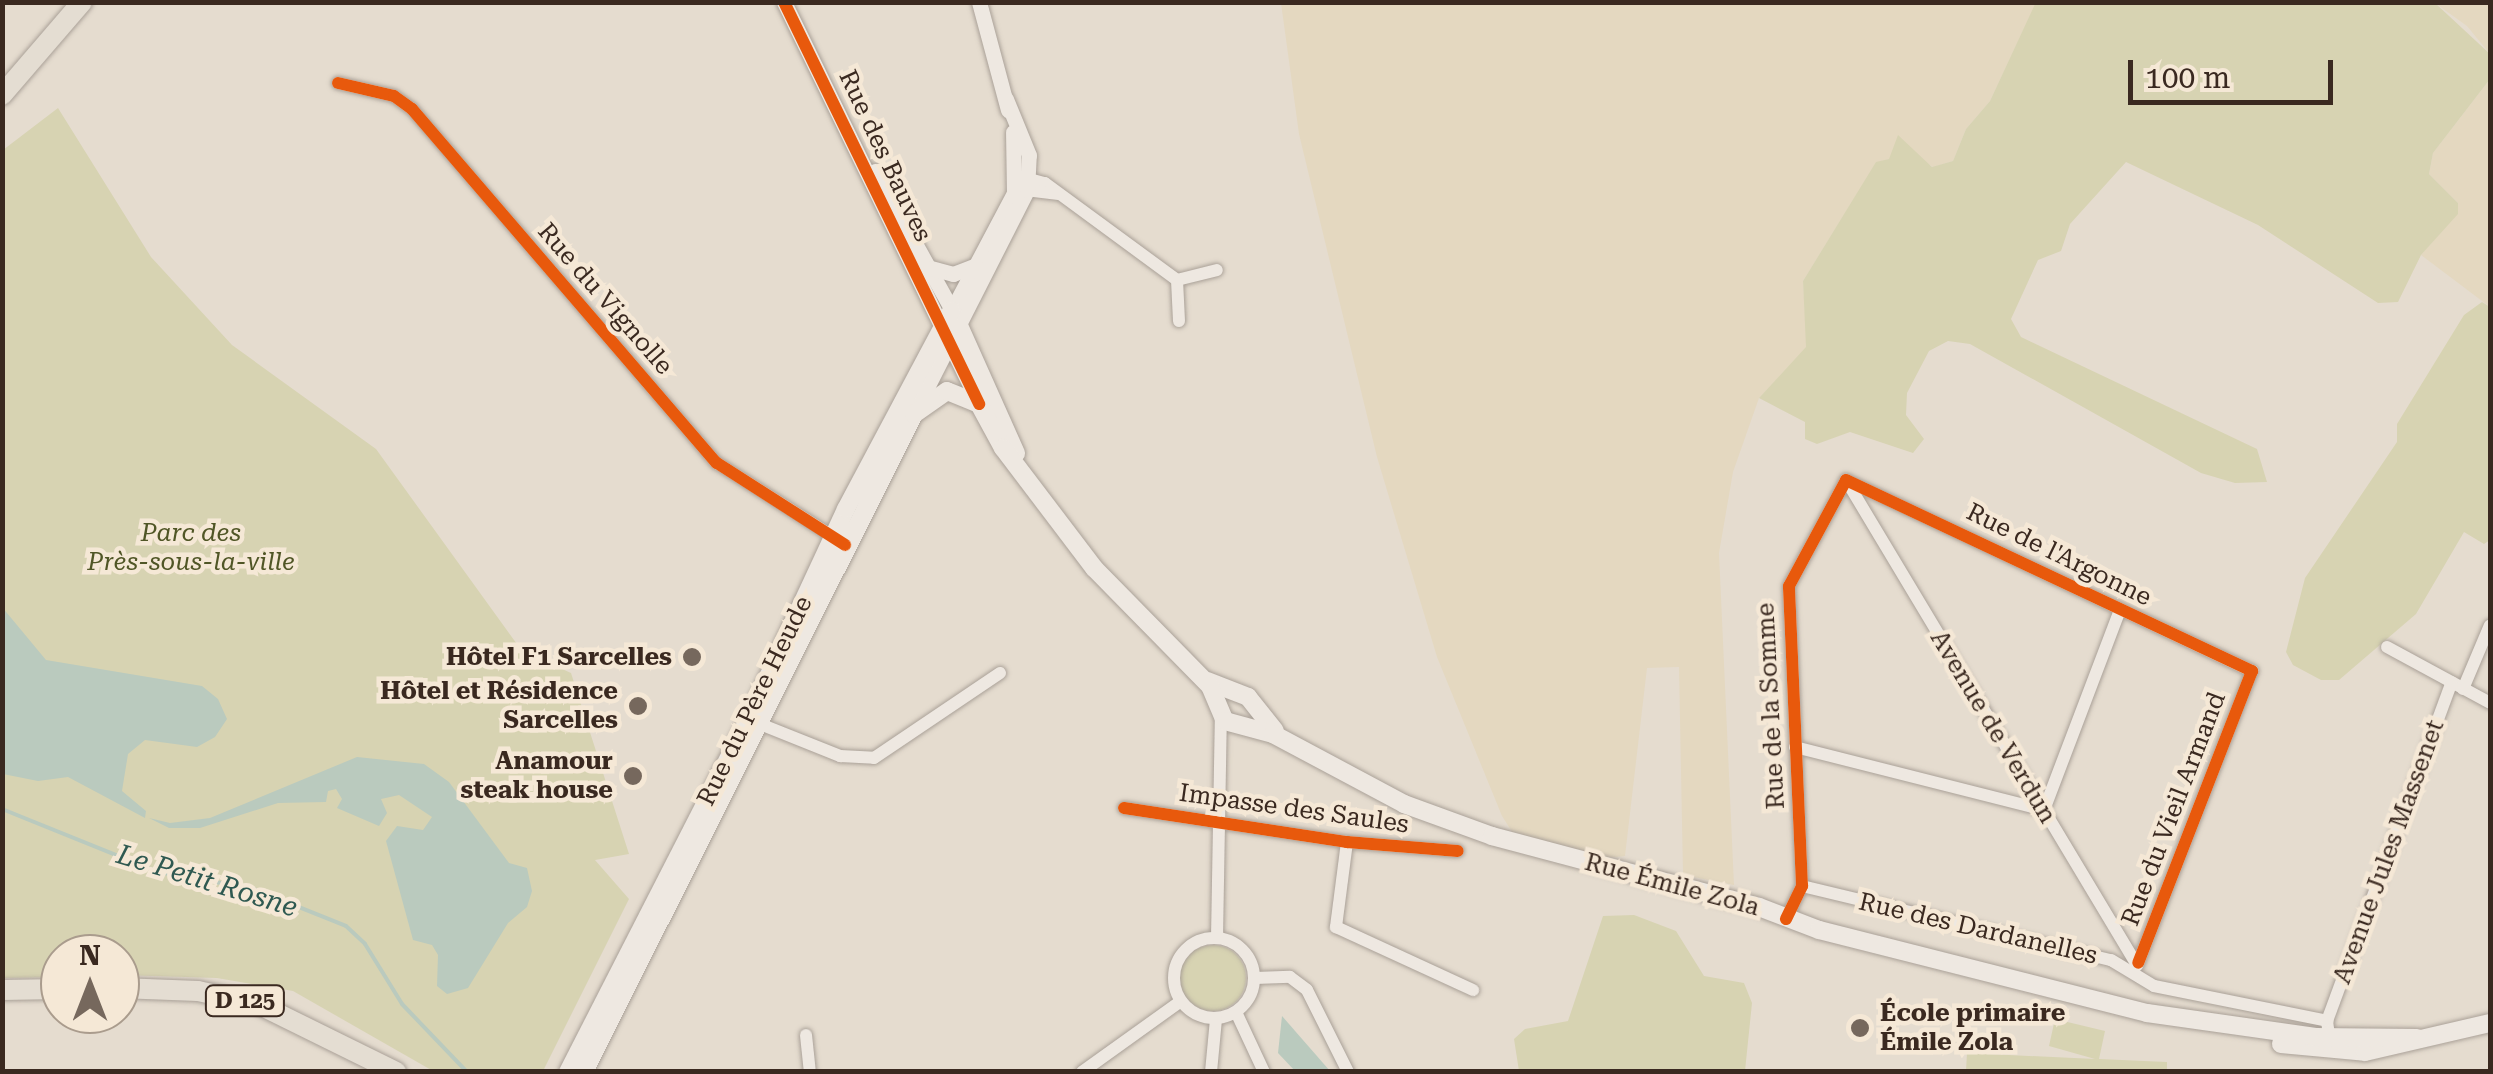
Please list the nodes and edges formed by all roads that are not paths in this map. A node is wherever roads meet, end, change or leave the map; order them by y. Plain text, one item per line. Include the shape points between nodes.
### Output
1 (66, 2) edge
2 (82, 2) edge
3 (784, 2) edge
4 (979, 2) edge
5 (2, 77) edge
6 (338, 83) dead end
7 (2, 95) edge
8 (859, 147) junction
9 (1023, 184) junction
10 (976, 265) junction
11 (931, 268) junction
12 (1217, 270) dead end
13 (1177, 280) junction
14 (1179, 321) dead end
15 (952, 334) junction
16 (979, 404) junction
17 (914, 414) junction
18 (1026, 476) junction
19 (1846, 480) junction
20 (839, 541) junction
21 (2120, 610) junction
22 (2490, 625) edge
23 (2387, 647) dead end
24 (2252, 671) joint
25 (1000, 673) dead end
26 (1202, 678) junction
27 (2458, 685) junction
28 (1239, 694) junction
29 (2490, 703) edge
30 (1255, 708) junction
31 (1221, 711) junction
32 (754, 721) junction
33 (1242, 727) junction
34 (1286, 740) junction
35 (1219, 747) junction
36 (1795, 747) junction
37 (1124, 808) dead end
38 (2044, 810) junction
39 (1216, 821) junction
40 (1347, 842) junction
41 (1458, 851) dead end
42 (1802, 886) junction
43 (1786, 918) junction
44 (1217, 938) junction
45 (2135, 966) junction
46 (1255, 978) junction
47 (40, 989) edge
48 (2, 990) edge
49 (140, 990) edge
50 (1473, 990) dead end
51 (1181, 1001) junction
52 (1236, 1012) junction
53 (1216, 1018) junction
54 (2490, 1026) edge
55 (806, 1035) dead end
56 (2327, 1037) junction
57 (360, 1052) junction
58 (381, 1072) edge
59 (396, 1072) edge
60 (568, 1072) edge
61 (584, 1072) edge
62 (810, 1072) edge
63 (1082, 1072) edge
64 (1211, 1072) edge
65 (1264, 1072) edge
66 (1348, 1072) edge

1 - 5 main road
2 - 7 main road
3 - 8 street, Rue des Bauves
4 - 9 street
6 - 20 street, Rue du Vignolle via 394,96 412,109 717,463
8 - 11 street, Rue des Bauves
8 - 15 street, Rue des Bauves
9 - 10 street
9 - 13 street via 1059,194
9 - 15 street
10 - 11 street via 953,274
10 - 15 street
11 - 15 street, Rue des Bauves
12 - 13 street
13 - 14 street
15 - 16 street
15 - 17 street, Rue du Père Heude
15 - 18 main road
15 - 20 main road, Rue du Père Heude
16 - 17 main road via 947,391
16 - 18 main road
17 - 20 main road, Rue du Père Heude
18 - 26 main road via 1112,589
19 - 21 street, Rue de l'Argonne
19 - 36 street, Rue de la Somme via 1789,586
19 - 38 street, Avenue de Verdun
20 - 32 main road, Rue du Père Heude
21 - 24 street, Rue de l'Argonne
21 - 38 street
22 - 27 street, Avenue Jules Massenet
23 - 27 street
24 - 45 street, Rue du Vieil Armand
25 - 32 street via 874,758 840,756
26 - 28 main road
26 - 31 main road
27 - 29 street
27 - 56 street, Avenue Jules Massenet
28 - 30 main road, Rue Émile Zola
28 - 31 main road via 1227,697
30 - 33 main road
30 - 34 main road, Rue Émile Zola
31 - 33 main road
31 - 35 street
32 - 60 main road, Rue du Père Heude
32 - 61 main road, Rue du Père Heude
33 - 34 main road, Rue Émile Zola
33 - 35 street
34 - 43 main road, Rue Émile Zola via 1357,782 1449,822
35 - 39 street
36 - 38 street
36 - 42 street, Rue de la Somme
37 - 39 street, Impasse des Saules
38 - 45 street, Avenue de Verdun
39 - 40 street, Impasse des Saules
39 - 44 street
40 - 41 street, Impasse des Saules
40 - 50 street via 1336,927
42 - 43 street
42 - 45 street, Rue des Dardanelles
43 - 56 main road, Rue Émile Zola via 2188,1020
44 - 46 street via 1240,947
44 - 51 street via 1183,953 1174,977
45 - 56 street, Rue des Dardanelles via 2154,986
46 - 52 street via 1250,998
46 - 66 street via 1290,977 1307,990
47 - 48 main road
49 - 57 main road, D 125 via 234,998 307,1023
51 - 53 street
51 - 63 street
52 - 53 street
52 - 65 street
53 - 64 street
54 - 56 main road, Rue Émile Zola via 2376,1050
55 - 62 street
57 - 58 main road, D 125
57 - 59 main road, D 125

